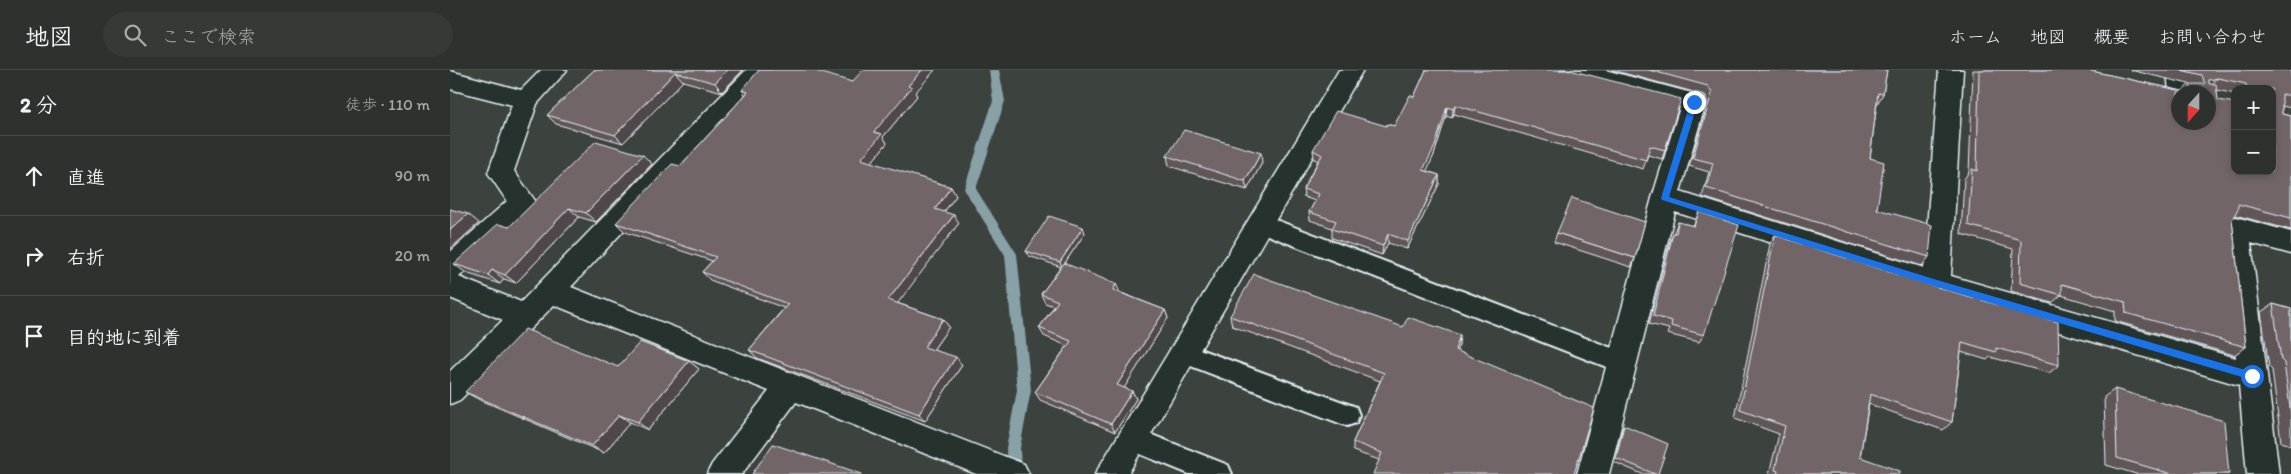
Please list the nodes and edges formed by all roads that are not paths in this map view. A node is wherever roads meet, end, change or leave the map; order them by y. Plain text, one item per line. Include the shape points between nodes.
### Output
1 (555, 70) edge
2 (760, 70) edge
3 (1351, 70) edge
4 (1571, 70) edge
5 (1951, 70) edge
6 (2179, 70) edge
7 (450, 80) edge
8 (2176, 85) edge
9 (526, 100) junction
10 (1665, 198) junction
11 (1260, 223) junction
12 (2291, 244) edge
13 (450, 269) edge
14 (1937, 284) junction
15 (450, 286) edge
16 (550, 291) junction
17 (525, 316) junction
18 (1183, 353) junction
19 (1622, 362) junction
20 (2252, 376) junction
21 (791, 386) junction
22 (450, 391) edge
23 (1347, 415) dead end
24 (1132, 439) junction
25 (724, 474) edge
26 (1012, 474) edge
27 (1111, 474) edge
28 (1219, 474) edge
29 (1593, 474) edge
30 (2264, 474) edge

1 - 9 street
2 - 16 street
3 - 11 street
4 - 10 street via 1694,102
5 - 14 street
6 - 8 street
7 - 9 street
9 - 13 street via 501,173 523,202
10 - 14 street
10 - 19 street
11 - 18 street
11 - 19 lane
12 - 20 street via 2236,228
14 - 20 street
15 - 17 street
16 - 17 street
16 - 21 street
17 - 22 street
18 - 23 lane
18 - 24 street
19 - 29 street
20 - 30 street
21 - 25 street
21 - 26 street
24 - 27 street
24 - 28 lane

